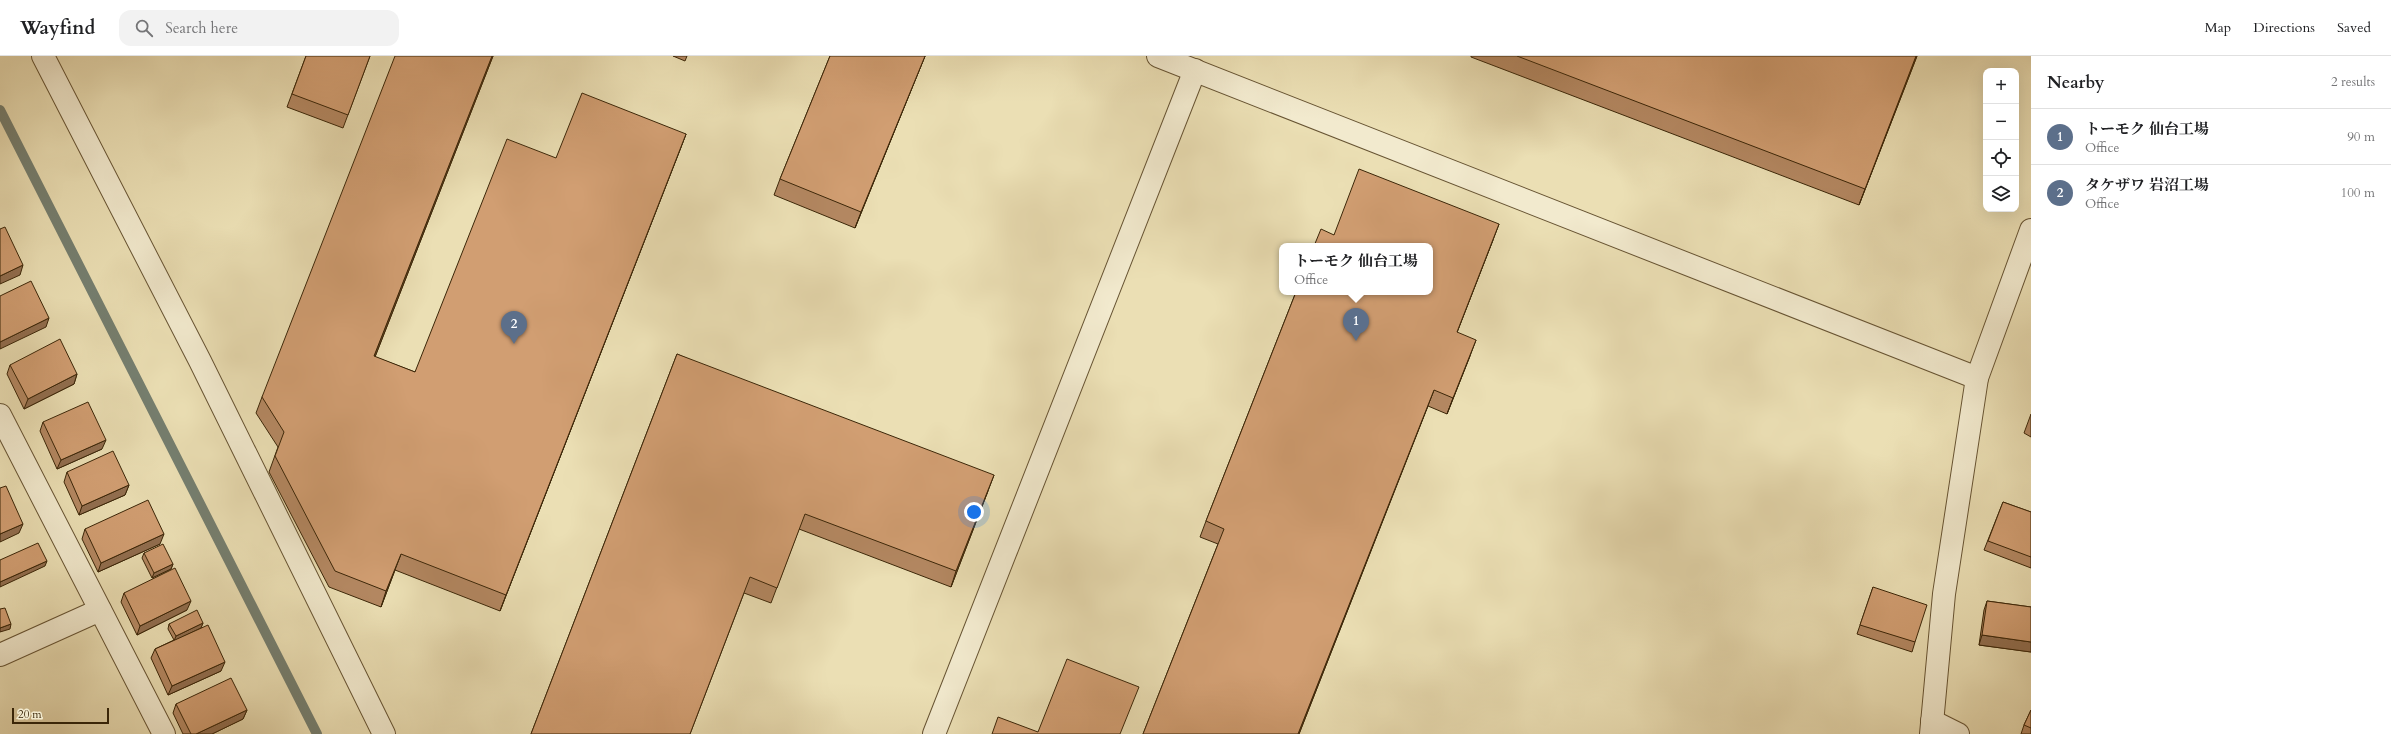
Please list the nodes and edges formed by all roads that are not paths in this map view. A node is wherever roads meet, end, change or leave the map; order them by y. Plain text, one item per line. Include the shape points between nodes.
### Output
1 (43, 56) edge
2 (1158, 56) edge
3 (1195, 70) junction
4 (2031, 230) edge
5 (1977, 378) junction
6 (0, 415) edge
7 (100, 610) junction
8 (0, 655) edge
9 (1931, 728) edge
10 (164, 734) edge
11 (384, 734) edge
12 (934, 734) edge
13 (1958, 734) edge

1 - 11 street via 204,368
2 - 3 street
3 - 5 street
3 - 12 street
4 - 5 street
5 - 9 street via 1944,594
6 - 7 street
7 - 8 street
7 - 10 street
9 - 13 street

